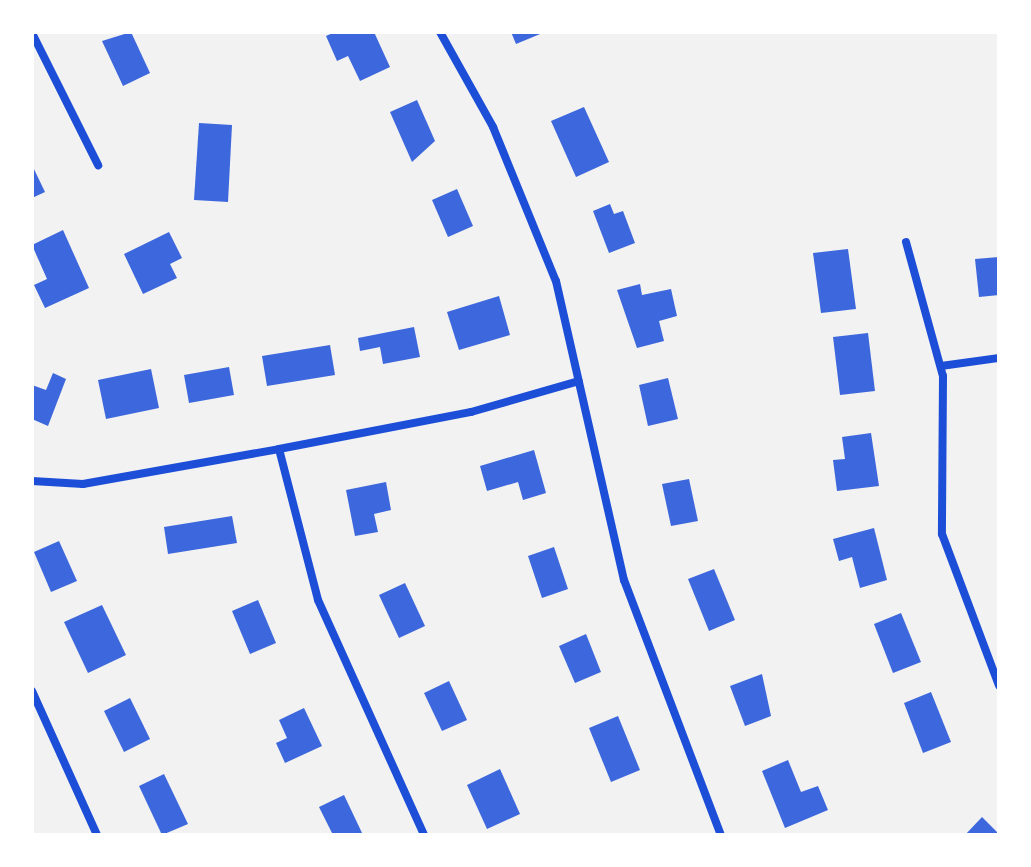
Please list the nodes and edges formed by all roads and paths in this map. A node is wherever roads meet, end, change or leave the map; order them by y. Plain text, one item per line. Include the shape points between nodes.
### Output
1 (440, 32) edge
2 (32, 33) edge
3 (98, 165) dead end
4 (906, 242) dead end
5 (999, 358) edge
6 (941, 366) junction
7 (579, 381) junction
8 (279, 449) junction
9 (32, 481) edge
10 (999, 686) edge
11 (32, 691) edge
12 (97, 835) edge
13 (424, 835) edge
14 (721, 835) edge

1 - 7 street via 512,168 556,281
2 - 3 street
4 - 6 street
5 - 6 street
6 - 10 street via 942,534
7 - 8 street via 471,412
7 - 14 street via 624,580
8 - 9 street via 83,484
8 - 13 street via 318,600
11 - 12 street

